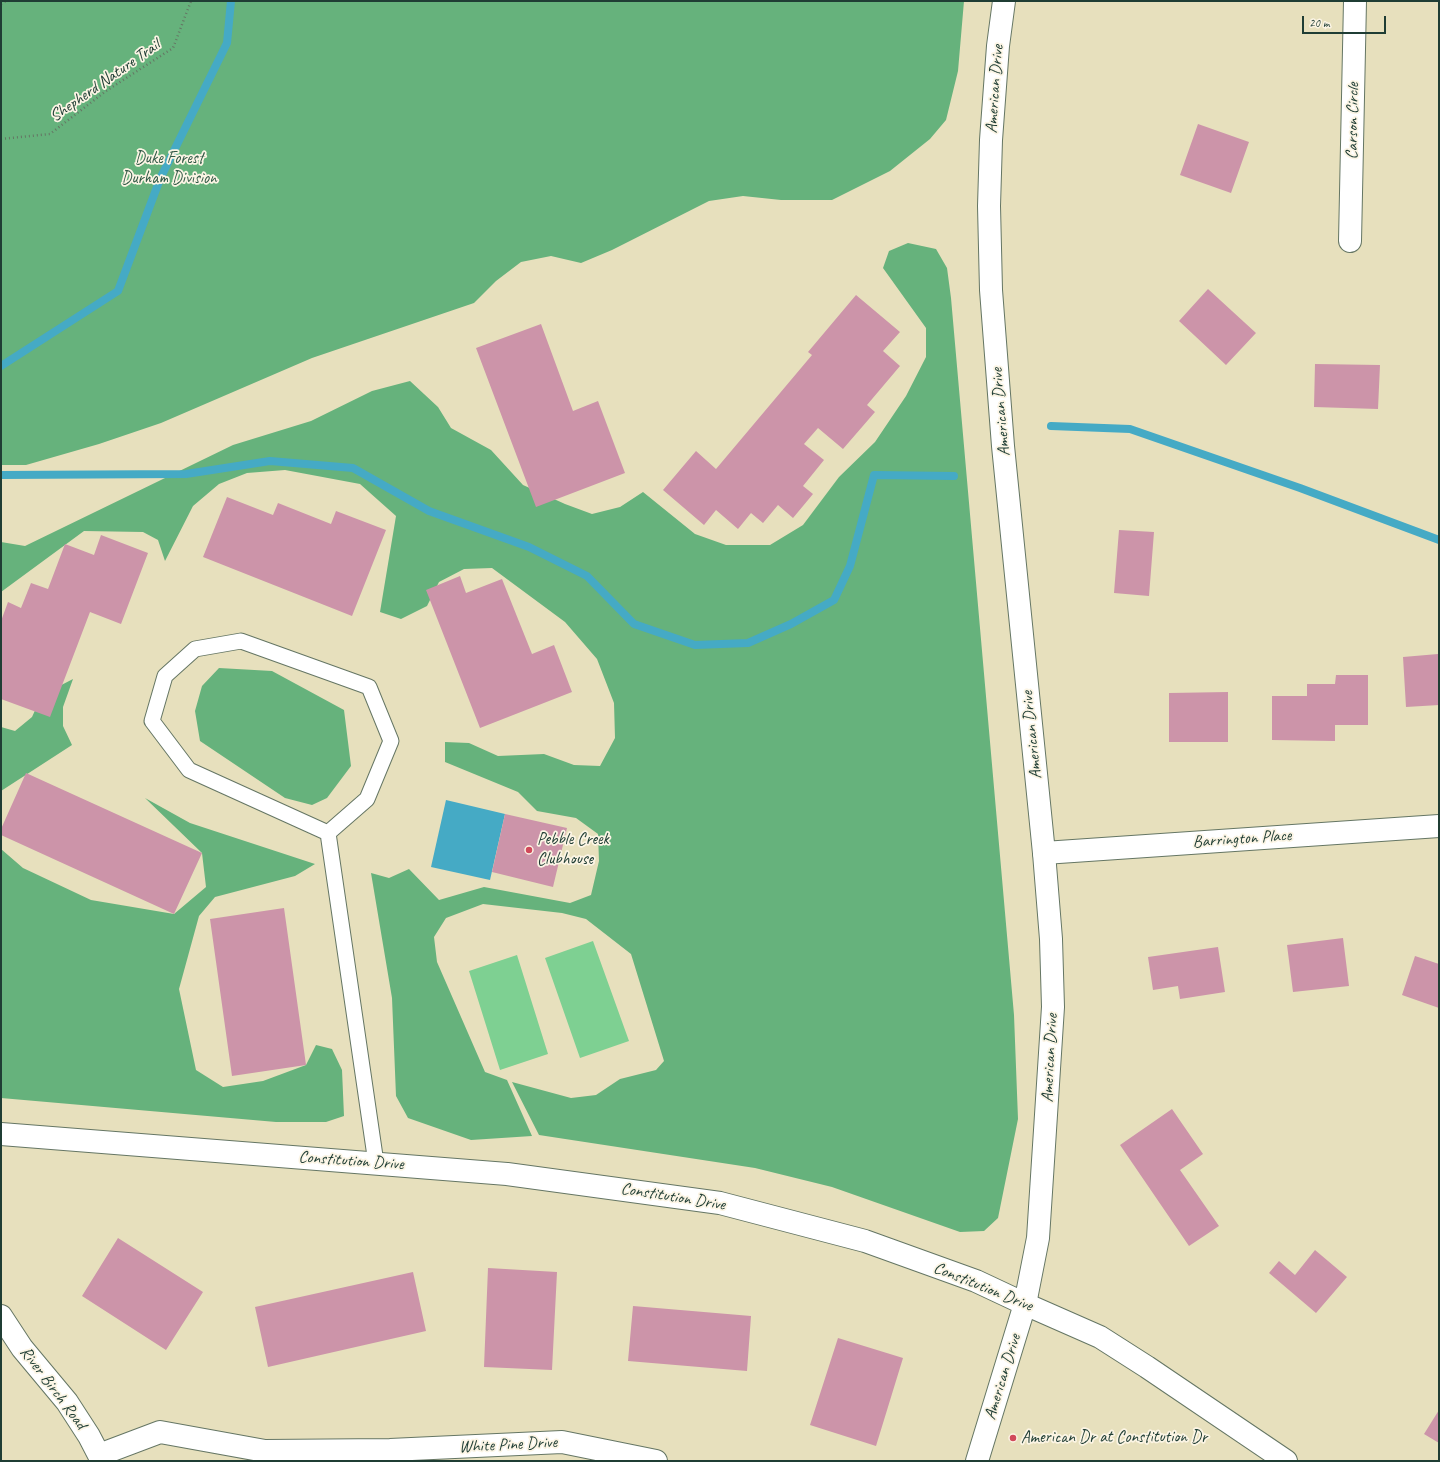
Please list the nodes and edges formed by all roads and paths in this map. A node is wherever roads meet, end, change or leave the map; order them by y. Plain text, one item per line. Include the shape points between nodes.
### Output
1 (6, 1) edge
2 (191, 1) edge
3 (1004, 1) edge
4 (1355, 1) edge
5 (1, 4) edge
6 (1, 140) edge
7 (1350, 241) dead end
8 (1439, 826) edge
9 (328, 833) junction
10 (1044, 853) junction
11 (1, 1134) edge
12 (376, 1163) junction
13 (1025, 1304) junction
14 (1, 1316) edge
15 (101, 1458) edge
16 (656, 1461) edge
17 (977, 1461) edge
18 (1286, 1461) edge

1 - 5 path
2 - 6 path, Shepherd Nature Trail via 173,48 106,91 50,134
3 - 10 street, American Drive via 991,140 991,290 1003,446
4 - 7 street, Carson Circle
8 - 10 street, Barrington Place
9 - 9 lane via 189,770 152,721 166,676 195,649 241,641 369,687 391,741 367,799
9 - 12 lane
10 - 13 street, American Drive via 1051,938 1051,1057 1038,1238
11 - 12 street, Constitution Drive
12 - 13 street, Constitution Drive via 507,1174 720,1202 865,1241 976,1281
13 - 17 street, American Drive
13 - 18 street, Constitution Drive via 1100,1337
14 - 15 street, River Birch Road via 22,1348 67,1402
15 - 16 street, White Pine Drive via 160,1432 265,1451 390,1450 562,1442

